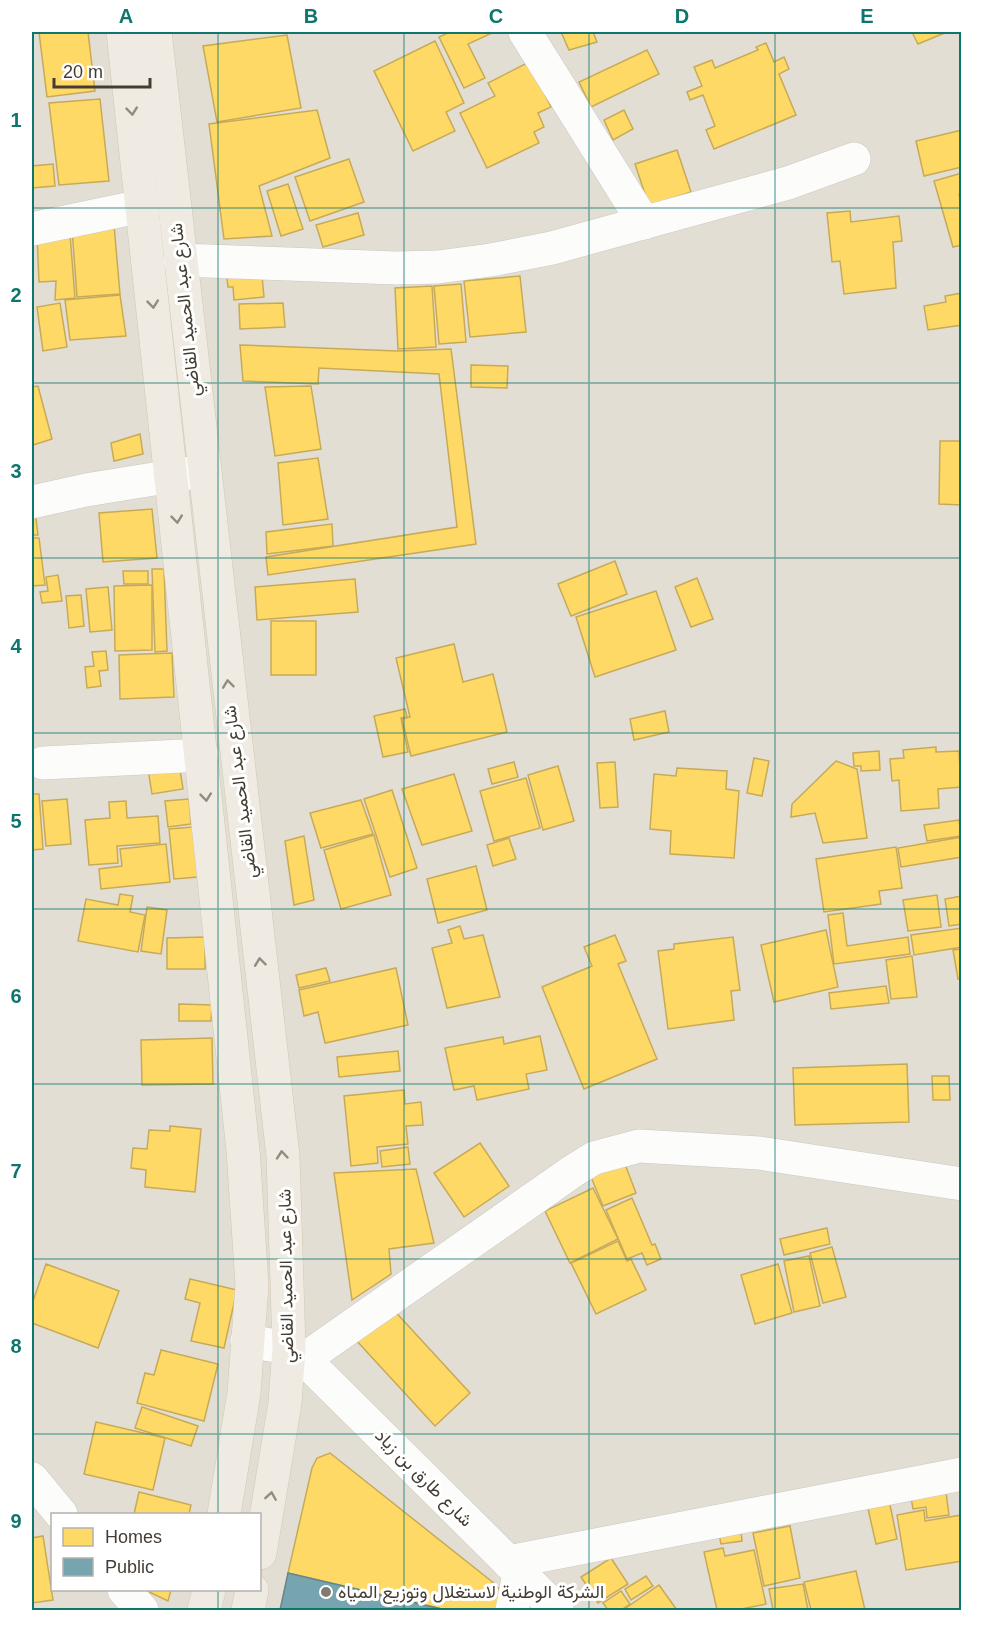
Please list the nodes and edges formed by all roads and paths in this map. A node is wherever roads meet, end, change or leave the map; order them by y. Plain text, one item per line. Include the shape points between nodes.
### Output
1 (152, 32) edge
2 (525, 32) edge
3 (854, 159) dead end
4 (142, 206) junction
5 (644, 223) junction
6 (32, 229) edge
7 (180, 260) junction
8 (188, 473) junction
9 (32, 502) edge
10 (202, 755) junction
11 (43, 763) dead end
12 (962, 1184) edge
13 (247, 1341) junction
14 (296, 1354) junction
15 (962, 1474) edge
16 (32, 1479) edge
17 (59, 1513) edge
18 (224, 1513) edge
19 (261, 1547) edge
20 (514, 1568) junction
21 (125, 1591) edge
22 (209, 1591) edge
23 (252, 1591) edge
24 (142, 1611) edge
25 (204, 1611) edge
26 (248, 1611) edge
27 (512, 1611) edge
28 (557, 1611) edge

1 -> 4 main road, شارع عبد الحميد القاضي
1 - 7 main road, شارع عبد الحميد القاضي
2 - 5 street
3 - 5 street via 788,183
4 - 6 street
4 -> 8 main road, شارع عبد الحميد القاضي
5 - 7 street via 552,248 438,267
7 - 8 main road, شارع عبد الحميد القاضي
8 - 9 street
8 -> 10 main road, شارع عبد الحميد القاضي
14 -> 8 main road, شارع عبد الحميد القاضي via 283,1156
10 - 11 street
10 -> 13 main road, شارع عبد الحميد القاضي via 243,1150 252,1285
12 - 14 street via 759,1153 639,1146 615,1150 573,1171
13 - 14 street
13 - 18 main road, شارع عبد الحميد القاضي via 244,1393
19 -> 14 main road, شارع عبد الحميد القاضي
14 - 20 street, شارع طارق بن زياد
15 - 20 street
16 - 17 street
20 - 27 street
20 - 28 street, شارع طارق بن زياد
21 - 24 street
22 - 25 main road
23 - 26 main road

